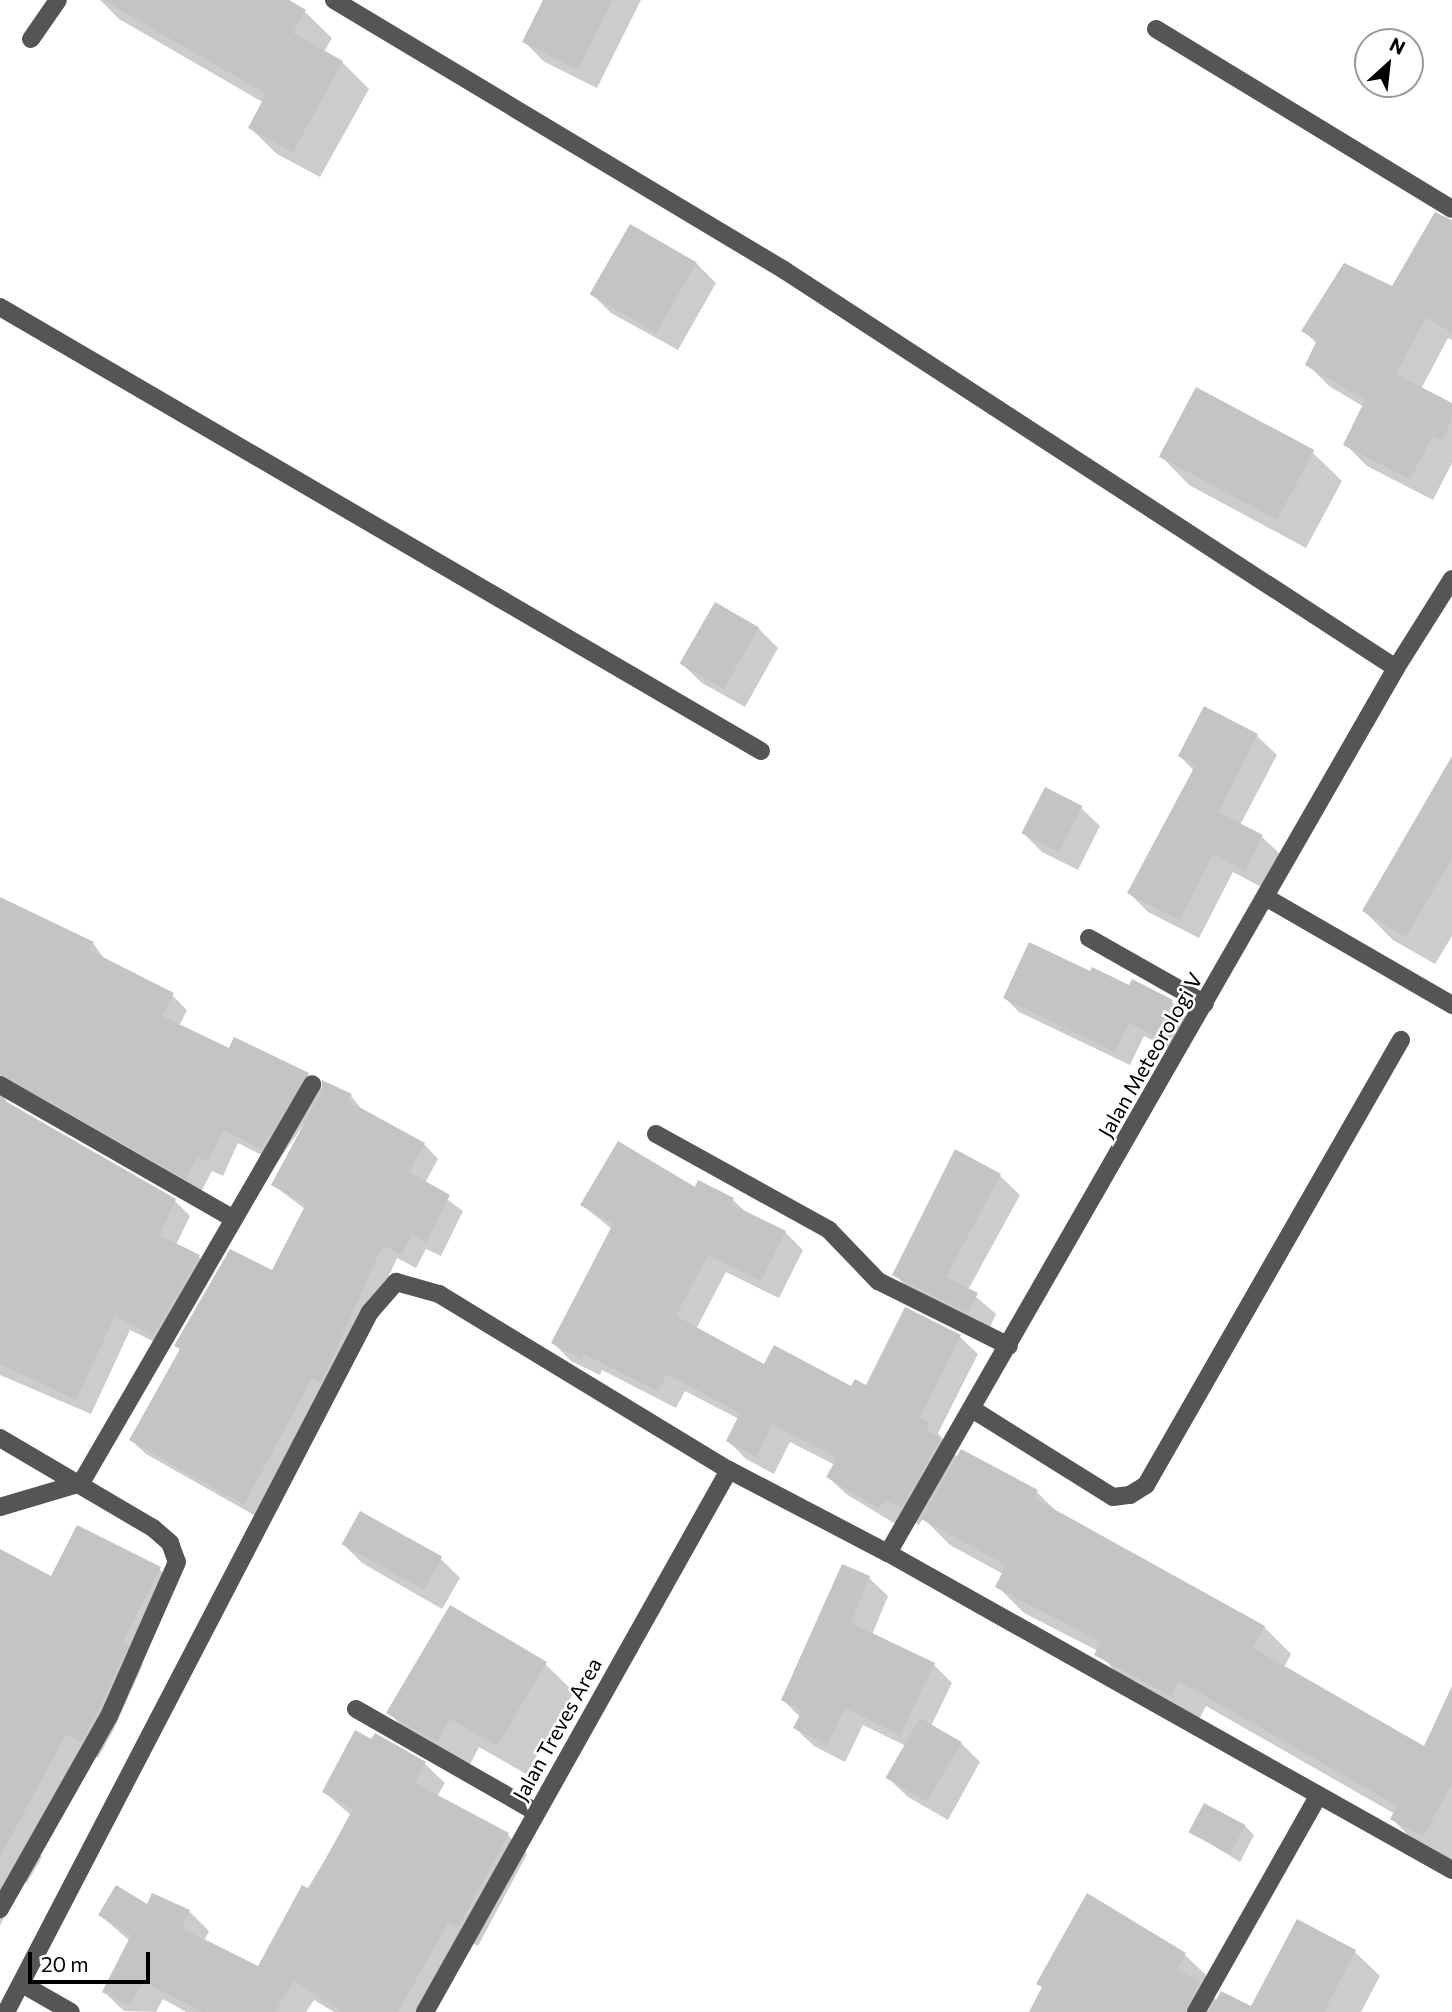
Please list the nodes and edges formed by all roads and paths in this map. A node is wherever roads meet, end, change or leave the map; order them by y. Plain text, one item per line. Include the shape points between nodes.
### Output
1 (58, 0) edge
2 (334, 0) edge
3 (1156, 29) dead end
4 (31, 39) dead end
5 (1452, 209) edge
6 (0, 307) edge
7 (1452, 579) edge
8 (1396, 668) junction
9 (761, 751) dead end
10 (1267, 898) junction
11 (1089, 938) dead end
12 (1205, 1004) junction
13 (1452, 1005) edge
14 (1401, 1040) dead end
15 (312, 1084) dead end
16 (0, 1085) edge
17 (656, 1134) dead end
18 (232, 1218) junction
19 (1009, 1346) junction
20 (972, 1409) junction
21 (0, 1438) edge
22 (729, 1470) junction
23 (81, 1483) junction
24 (0, 1507) edge
25 (888, 1553) junction
26 (356, 1709) dead end
27 (1319, 1795) junction
28 (536, 1812) junction
29 (1452, 1870) edge
30 (0, 1909) edge
31 (22, 1984) junction
32 (6, 2012) edge
33 (71, 2012) edge
34 (425, 2012) edge
35 (1196, 2012) edge

1 - 4 street
2 - 8 street via 784,270
3 - 5 street
6 - 9 street
7 - 8 street, Jalan Meteorologi V
8 - 10 street, Jalan Meteorologi V
10 - 12 street, Jalan Meteorologi V
10 - 13 street
11 - 12 street
12 - 19 street, Jalan Meteorologi V
14 - 20 street via 1146,1485 1130,1495 1113,1497
15 - 18 street
16 - 18 street
17 - 19 street via 829,1230 878,1281
18 - 23 street
19 - 20 street, Jalan Meteorologi V
20 - 25 street, Jalan Meteorologi V
21 - 23 street
22 - 25 street
22 - 28 street, Jalan Treves Area
22 - 31 street via 439,1294 396,1282 370,1312
23 - 24 street
23 - 30 street via 170,1542 176,1571 109,1716
25 - 27 street
26 - 28 street
27 - 29 street
27 - 35 street
28 - 34 street, Jalan Treves Area
31 - 32 street
31 - 33 street

